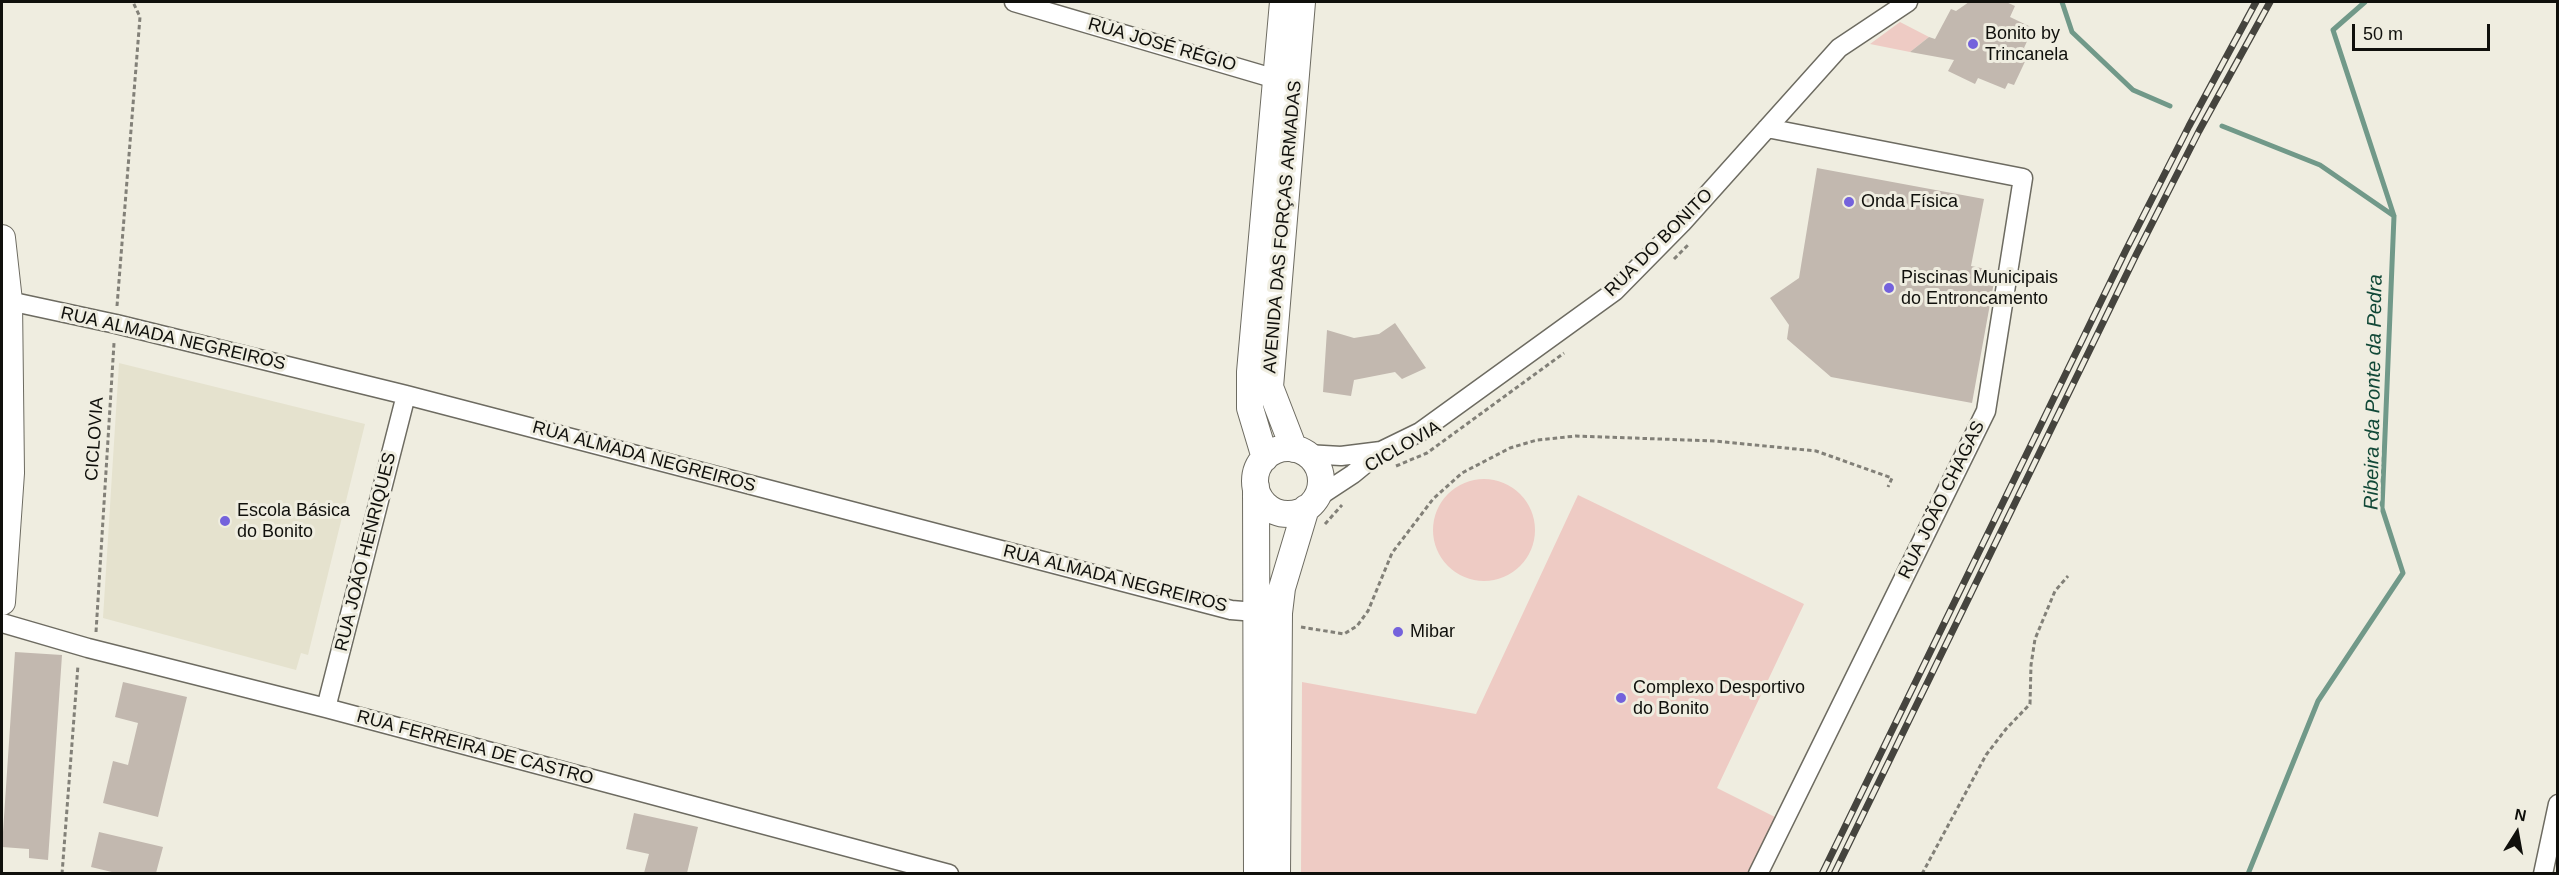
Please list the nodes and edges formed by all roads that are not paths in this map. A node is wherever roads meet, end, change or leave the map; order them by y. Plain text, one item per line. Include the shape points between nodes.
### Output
1 (1014, 2) edge
2 (1283, 2) edge
3 (1302, 2) edge
4 (1908, 2) edge
5 (1276, 79) junction
6 (1767, 128) junction
7 (2, 238) edge
8 (9, 302) junction
9 (406, 395) junction
10 (1300, 451) junction
11 (1381, 451) junction
12 (1265, 458) junction
13 (1256, 487) junction
14 (1315, 511) junction
15 (2, 602) edge
16 (1276, 617) junction
17 (2, 623) edge
18 (326, 708) junction
19 (2558, 804) edge
20 (949, 873) edge
21 (1257, 873) edge
22 (1277, 873) edge
23 (1758, 873) edge
24 (2543, 873) edge

1 - 5 street, RUA JOSÉ RÉGIO
2 - 5 street, AVENIDA DAS FORÇAS ARMADAS
3 - 10 street, AVENIDA DAS FORÇAS ARMADAS via 1270,387
4 - 6 street, RUA DO BONITO via 1839,48
5 - 12 street, AVENIDA DAS FORÇAS ARMADAS via 1253,327 1250,408
6 - 11 street, RUA DO BONITO via 1615,291 1420,432
6 - 23 street, RUA JOÃO CHAGAS via 2023,178 1986,411
7 - 8 street
8 - 9 street, RUA ALMADA NEGREIROS
8 - 15 street via 11,473
9 - 16 street, RUA ALMADA NEGREIROS via 1231,610
9 - 18 street, RUA JOÃO HENRIQUES
10 - 11 street, RUA DO BONITO via 1341,456
10 - 12 street via 1273,452
10 - 14 street via 1319,470
11 - 14 street, RUA DO BONITO
12 - 13 street via 1258,466
13 - 14 street via 1259,497 1275,511
13 - 16 street
14 - 16 street via 1282,588
16 - 21 street
16 - 22 street
17 - 18 street, RUA FERREIRA DE CASTRO
18 - 20 street, RUA FERREIRA DE CASTRO
19 - 24 street

